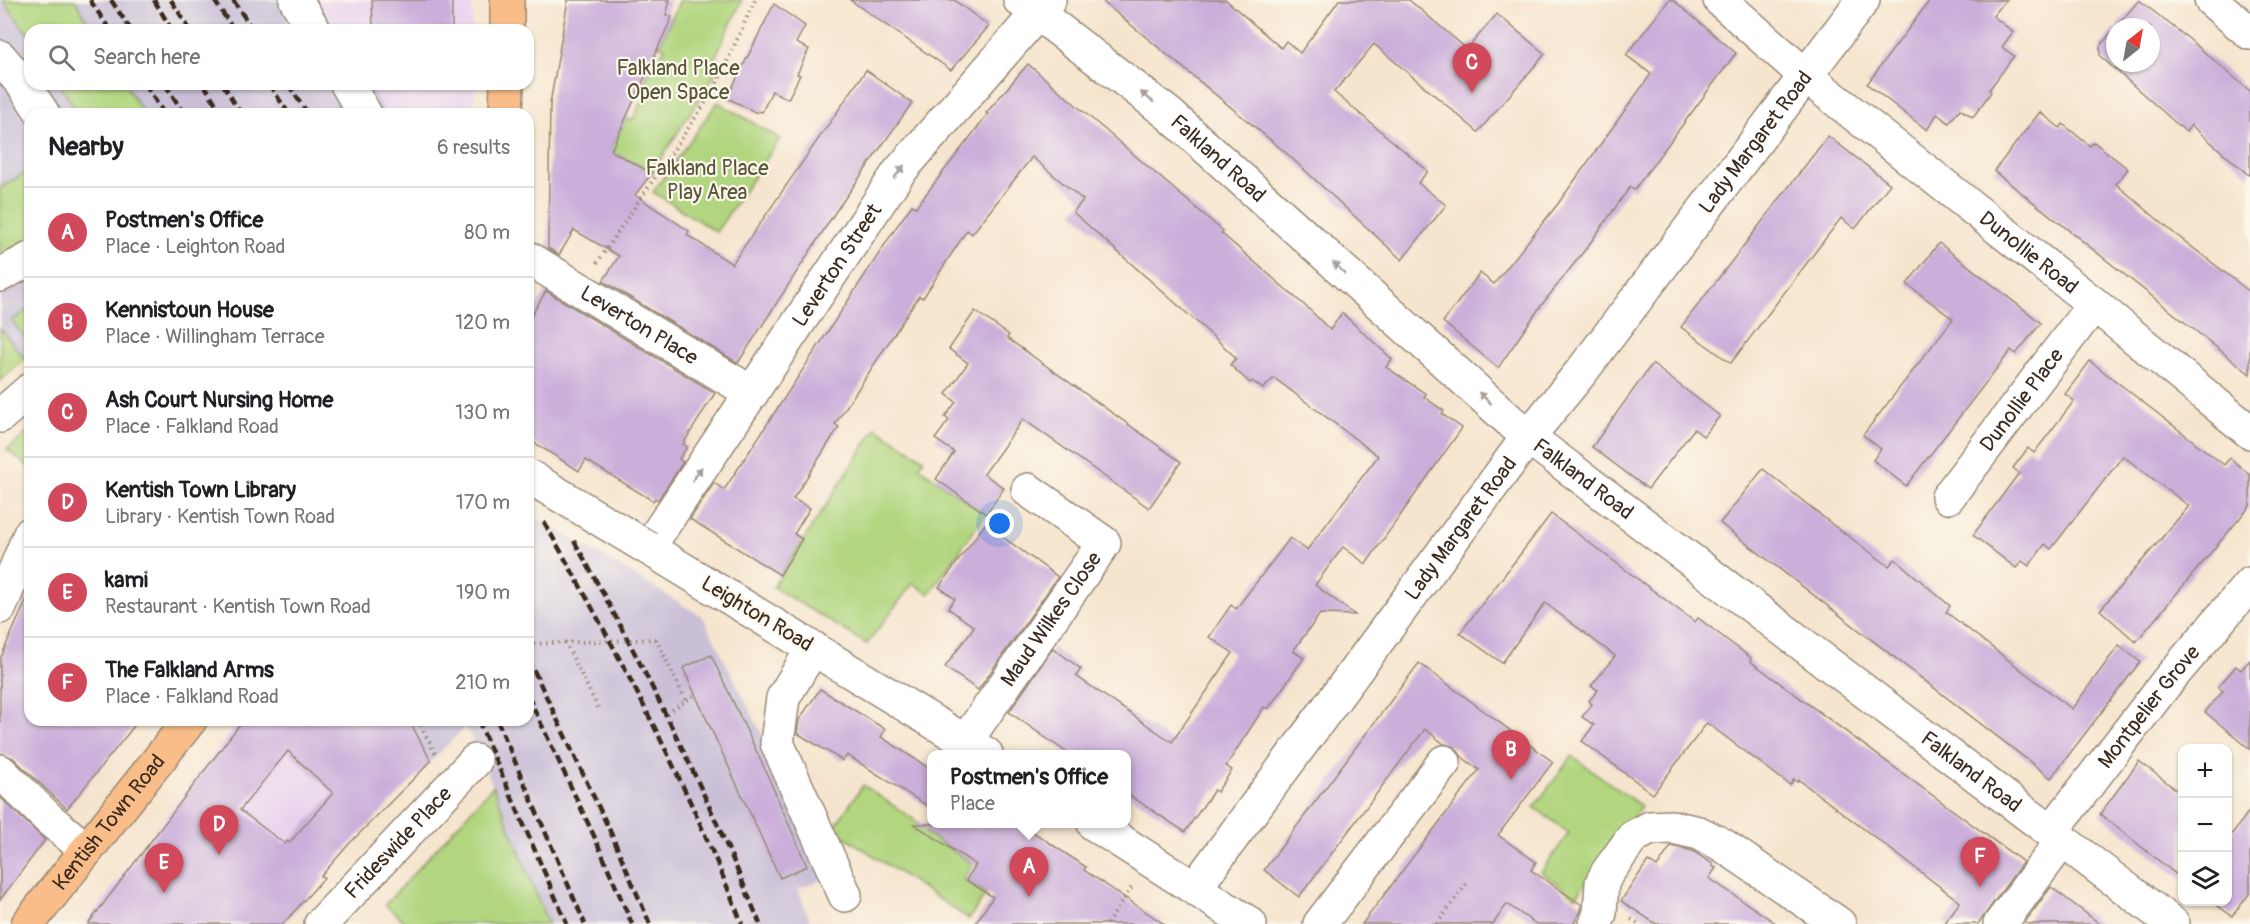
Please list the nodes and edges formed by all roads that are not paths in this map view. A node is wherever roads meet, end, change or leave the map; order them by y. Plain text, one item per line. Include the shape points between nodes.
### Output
1 (296, 0) edge
2 (507, 0) edge
3 (1720, 0) edge
4 (1863, 0) edge
5 (2211, 0) edge
6 (1036, 4) edge
7 (310, 24) edge
8 (507, 24) edge
9 (2250, 33) edge
10 (0, 57) edge
11 (1807, 77) junction
12 (24, 86) edge
13 (27, 90) edge
14 (350, 90) edge
15 (507, 90) edge
16 (39, 108) edge
17 (361, 108) edge
18 (506, 108) edge
19 (24, 262) edge
20 (534, 262) edge
21 (0, 275) edge
22 (2094, 304) junction
23 (752, 393) junction
24 (24, 395) edge
25 (0, 416) edge
26 (2250, 432) edge
27 (1528, 437) junction
28 (534, 480) edge
29 (1028, 489) dead end
30 (1948, 497) dead end
31 (648, 548) junction
32 (24, 549) edge
33 (2250, 584) edge
34 (0, 607) edge
35 (813, 648) junction
36 (185, 726) edge
37 (975, 748) edge
38 (476, 760) dead end
39 (1444, 762) dead end
40 (0, 771) edge
41 (1101, 828) edge
42 (2056, 836) junction
43 (87, 850) junction
44 (1195, 888) junction
45 (845, 895) dead end
46 (28, 924) edge
47 (321, 924) edge
48 (1250, 924) edge
49 (1320, 924) edge
50 (1596, 924) edge
51 (1839, 924) edge
52 (2000, 924) edge
53 (2173, 924) edge

1 - 7 street
2 - 8 main road
3 - 11 street, Dunollie Road
4 - 11 street, Lady Margaret Road
5 - 9 street
23 -> 6 street, Leverton Street via 898,172
27 -> 6 street, Falkland Road via 1169,114
10 - 12 street
11 - 22 street, Dunollie Road
11 - 27 street, Lady Margaret Road
13 - 16 street
14 - 17 street
15 - 18 main road
19 - 21 street
20 - 23 street, Leverton Place
22 - 26 street, Dunollie Road
22 - 30 street, Dunollie Place
31 -> 23 street, Leverton Street
24 - 25 street
27 - 42 street, Falkland Road
27 - 44 street, Lady Margaret Road
28 - 31 street, Leighton Road, bridge
29 - 37 street, Maud Wilkes Close via 1104,543
31 - 35 street, Leighton Road
32 - 34 street
33 - 42 street, Montpelier Grove via 2166,683
35 - 37 street, Leighton Road
35 - 45 street via 783,698 777,743
36 - 43 main road, Kentish Town Road
38 - 47 street, Frideswide Place
39 - 49 street
40 - 43 street
41 - 44 street
42 - 52 street, Montpelier Grove
42 - 53 street, Falkland Road
43 - 46 main road, Kentish Town Road
44 - 48 street
50 - 51 street via 1602,883 1633,837 1650,828 1672,827 1699,833 1720,844

